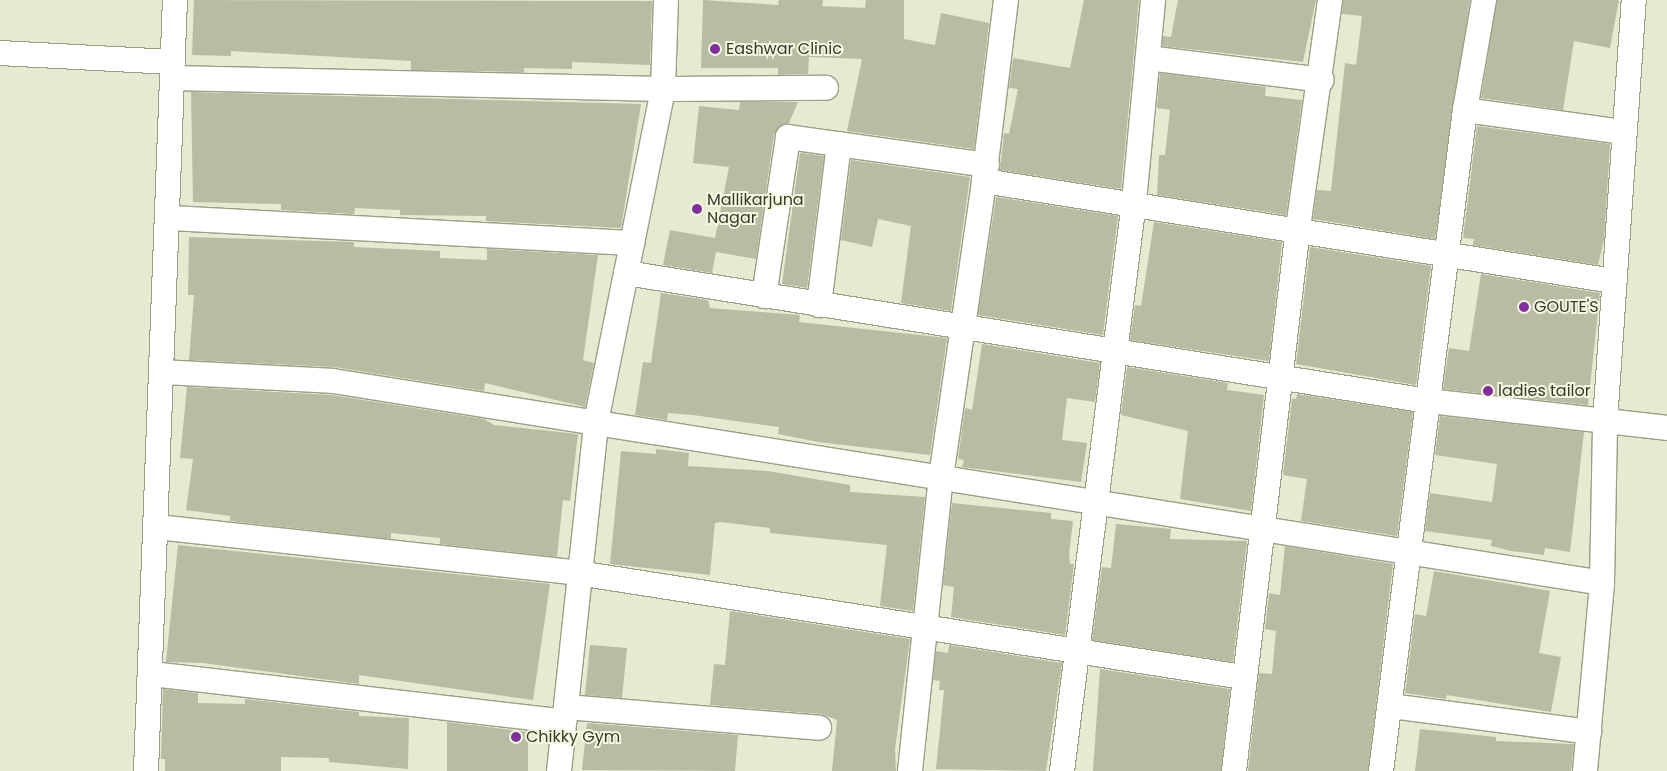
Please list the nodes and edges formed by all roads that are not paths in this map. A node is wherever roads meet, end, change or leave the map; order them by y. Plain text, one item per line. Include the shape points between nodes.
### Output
1 (175, 0) edge
2 (666, 0) edge
3 (1006, 0) edge
4 (1153, 0) edge
5 (1330, 0) edge
6 (1484, 0) edge
7 (1634, 0) edge
8 (0, 53) edge
9 (1148, 58) junction
10 (173, 70) junction
11 (1322, 80) junction
12 (826, 88) dead end
13 (663, 89) junction
14 (1465, 110) junction
15 (1624, 132) junction
16 (839, 144) junction
17 (986, 173) junction
18 (1134, 202) junction
19 (169, 218) junction
20 (1298, 228) junction
21 (632, 243) junction
22 (1450, 253) junction
23 (626, 273) junction
24 (1613, 281) junction
25 (764, 296) junction
26 (819, 305) junction
27 (961, 325) junction
28 (1114, 351) junction
29 (162, 372) junction
30 (1281, 378) junction
31 (1428, 401) junction
32 (596, 422) junction
33 (1605, 422) junction
34 (1667, 428) edge
35 (941, 476) junction
36 (1093, 500) junction
37 (157, 528) junction
38 (1262, 530) junction
39 (1409, 554) junction
40 (578, 573) junction
41 (1602, 582) junction
42 (925, 630) junction
43 (1075, 654) junction
44 (152, 674) junction
45 (1243, 677) junction
46 (1390, 706) junction
47 (565, 714) junction
48 (819, 728) dead end
49 (1589, 732) junction
50 (146, 771) edge
51 (559, 771) edge
52 (910, 771) edge
53 (1062, 771) edge
54 (1234, 771) edge
55 (1381, 771) edge
56 (1585, 771) edge

1 - 10 street
2 - 13 street
3 - 17 street
4 - 9 street
5 - 11 street
6 - 14 street
7 - 15 street
8 - 10 street
9 - 11 street
9 - 18 street
10 - 13 street
10 - 19 street
11 - 20 street
12 - 13 street
13 - 21 street
14 - 15 street
14 - 22 street
15 - 24 street
16 - 17 street
16 - 25 street via 788,137
16 - 26 street
17 - 18 street
17 - 27 street
18 - 20 street
18 - 28 street
19 - 21 street
19 - 29 street
20 - 22 street
20 - 30 street
21 - 23 street
22 - 24 street
22 - 31 street
23 - 25 street
23 - 32 street
24 - 33 street
25 - 26 street
26 - 27 street
27 - 28 street
27 - 35 street
28 - 30 street
28 - 36 street
29 - 32 street via 334,380
29 - 37 street
30 - 31 street
30 - 38 street
31 - 33 street
31 - 39 street
32 - 35 street
32 - 40 street
33 - 34 street
33 - 41 street
35 - 36 street
35 - 42 street
36 - 38 street
36 - 43 street
37 - 40 street
37 - 44 street
38 - 39 street
38 - 45 street
39 - 41 street
39 - 46 street
40 - 42 street
40 - 47 street
41 - 49 street
42 - 43 street
42 - 52 street
43 - 45 street
43 - 53 street
44 - 47 street
44 - 50 street
45 - 54 street
46 - 49 street
46 - 55 street
47 - 48 street
47 - 51 street
49 - 56 street

